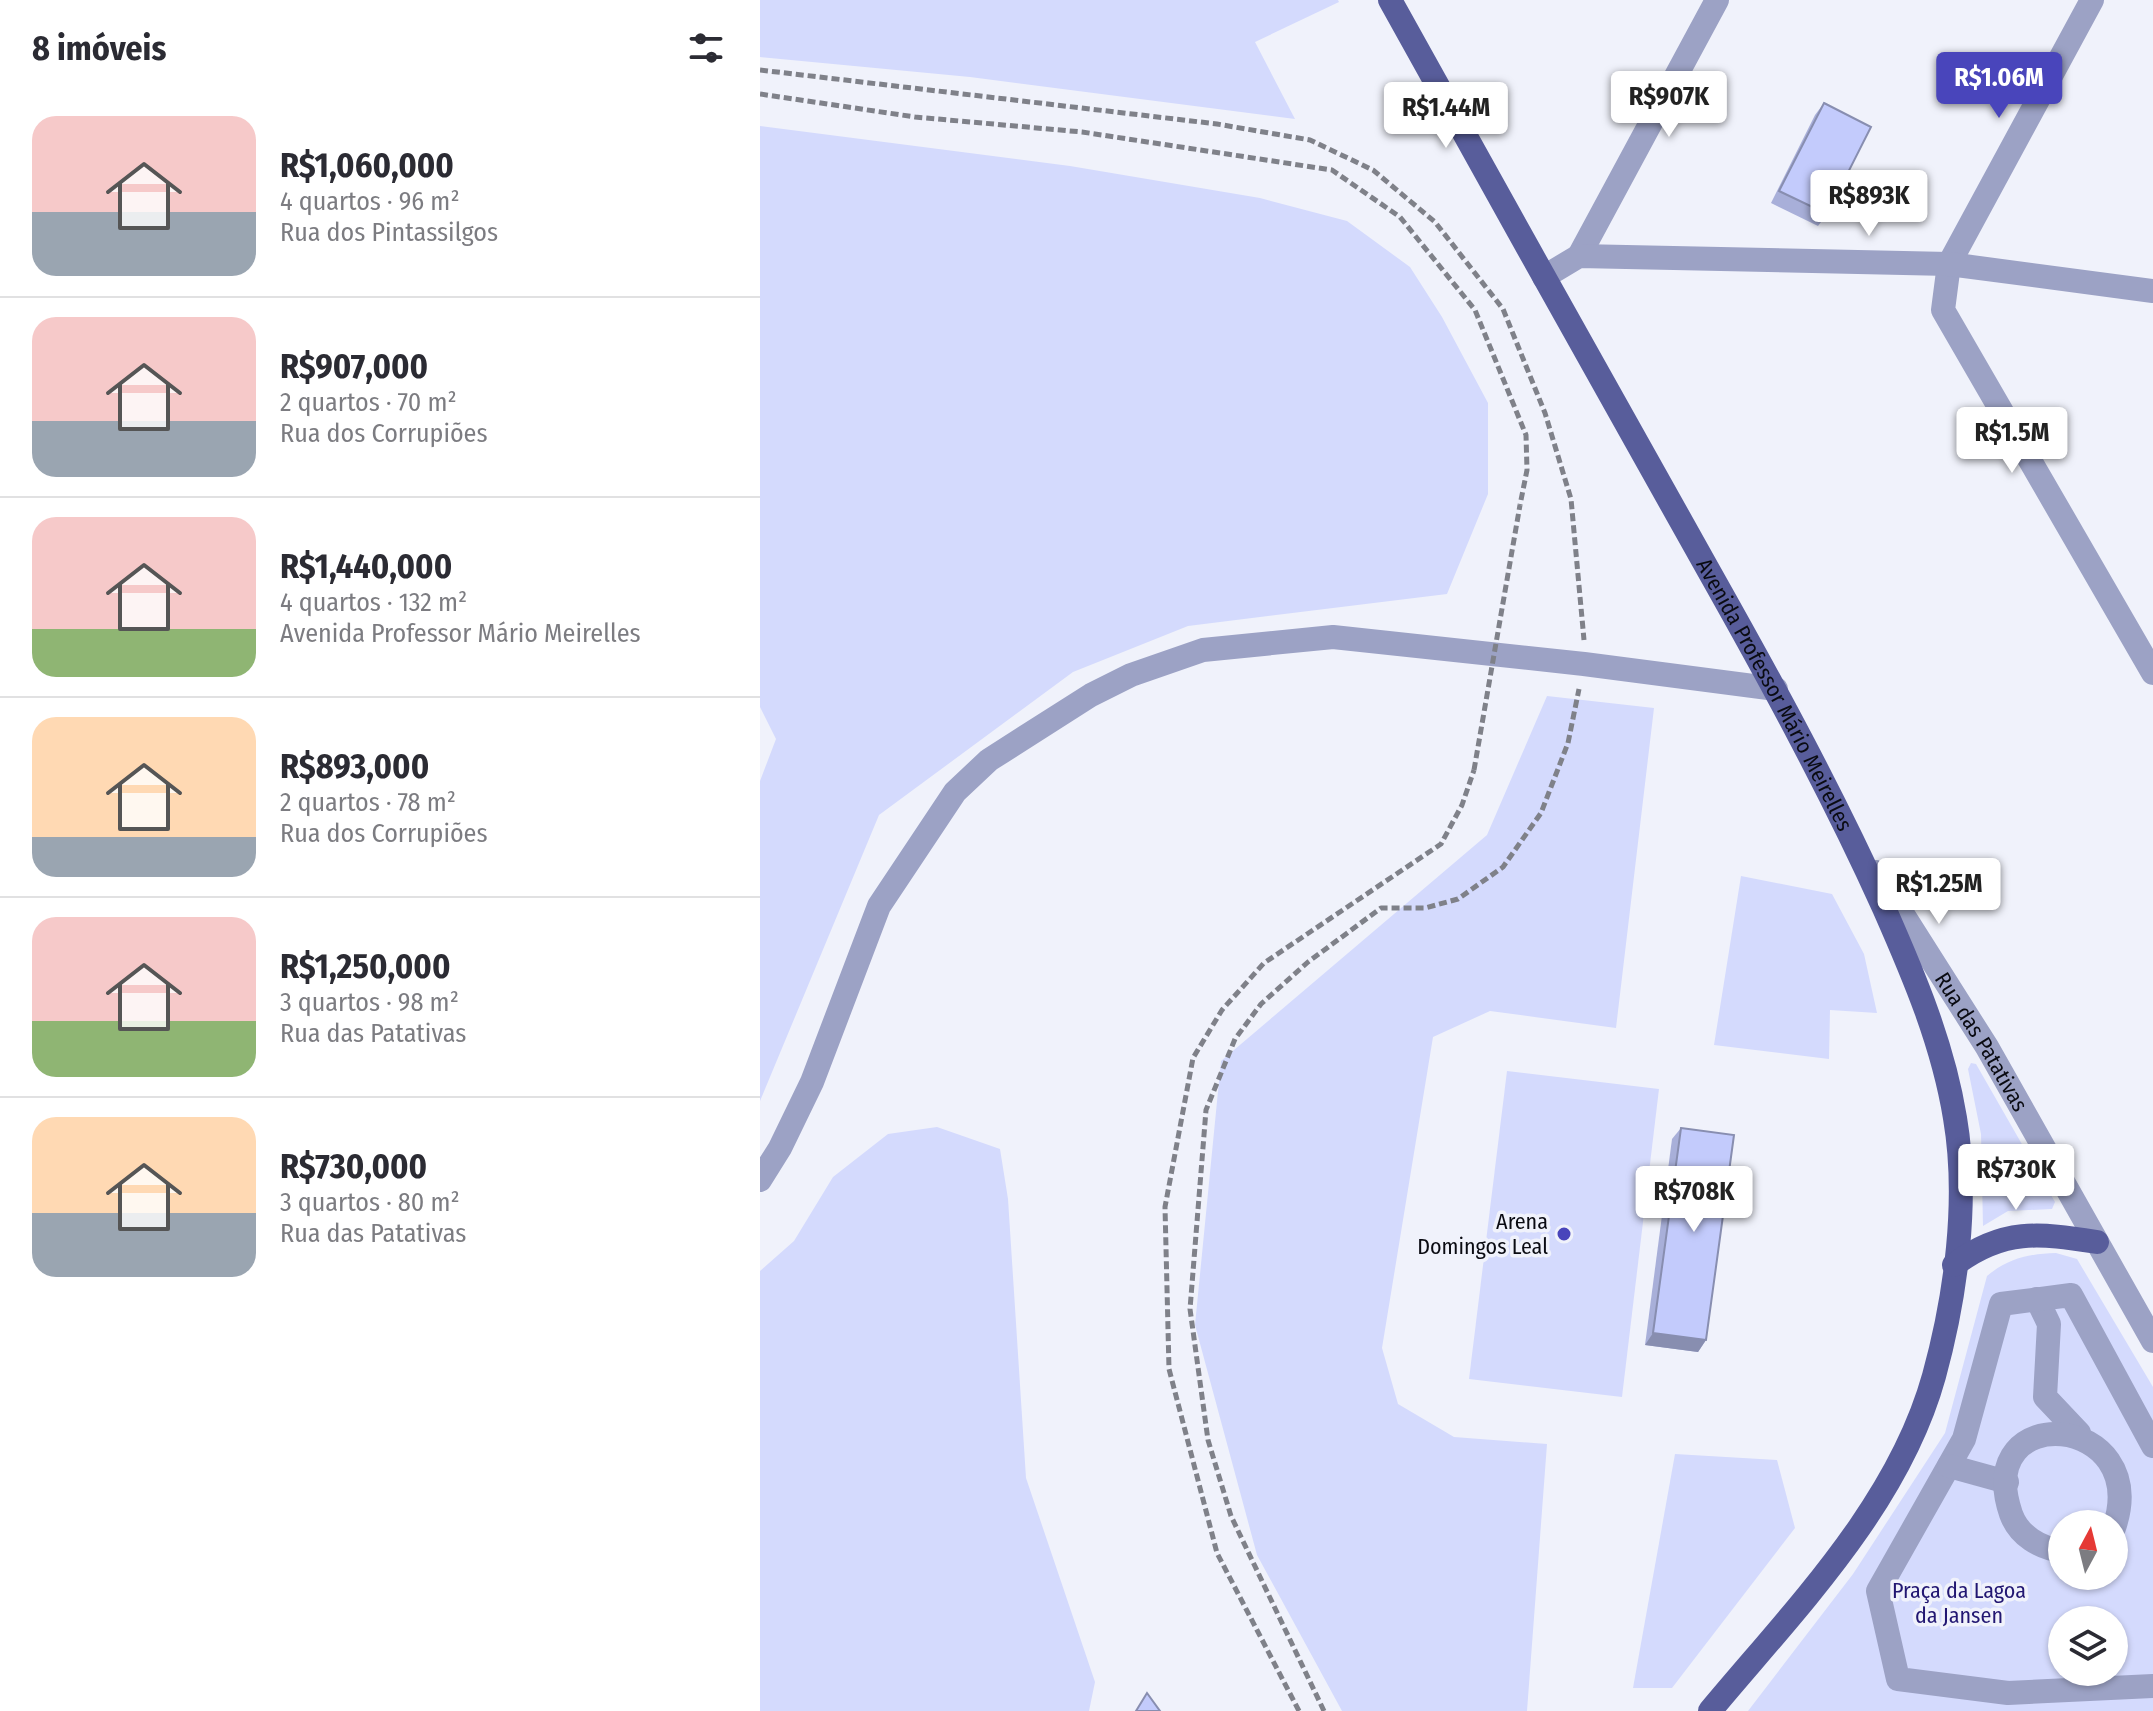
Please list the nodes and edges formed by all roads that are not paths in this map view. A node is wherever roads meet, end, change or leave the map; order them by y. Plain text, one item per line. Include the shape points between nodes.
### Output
1 (1390, 0) edge
2 (1717, 0) edge
3 (2092, 0) edge
4 (1579, 256) junction
5 (1949, 264) junction
6 (1544, 277) junction
7 (2153, 291) edge
8 (2153, 673) edge
9 (1776, 689) junction
10 (1849, 830) junction
11 (760, 1180) edge
12 (2097, 1242) junction
13 (1954, 1265) junction
14 (2037, 1299) junction
15 (2153, 1341) edge
16 (2079, 1433) junction
17 (2153, 1446) edge
18 (1949, 1466) junction
19 (2007, 1482) junction
20 (2124, 1510) edge
21 (2048, 1548) edge
22 (2153, 1686) edge
23 (1710, 1711) edge

1 - 6 main road, Avenida Professor Mário Meirelles
2 - 4 street
3 - 5 street
4 - 5 street
4 - 6 street
5 - 7 street
5 - 8 street via 1943,310
6 - 9 main road, Avenida Professor Mário Meirelles
9 - 10 main road, Avenida Professor Mário Meirelles
9 - 11 street via 1333,637 1203,650 1131,675 989,760 955,792 879,906 812,1082
10 - 12 street, Rua das Patativas via 1987,1047
10 - 13 main road, Avenida Professor Mário Meirelles via 1930,1017 1946,1076 1960,1165
12 - 13 main road via 2024,1235 1989,1243
12 - 15 street, Rua das Patativas
13 - 23 main road, Avenida Professor Mário Meirelles via 1933,1378 1914,1431 1885,1485 1838,1556
14 - 16 street via 2049,1324 2045,1397
14 - 17 street via 2071,1295
14 - 18 street via 2001,1304 1964,1439
16 - 19 street via 2040,1438 2012,1464
16 - 20 street via 2114,1454 2127,1492
18 - 19 street
18 - 22 street via 1878,1591 1898,1679 2008,1693
19 - 21 street via 2013,1520 2025,1536

